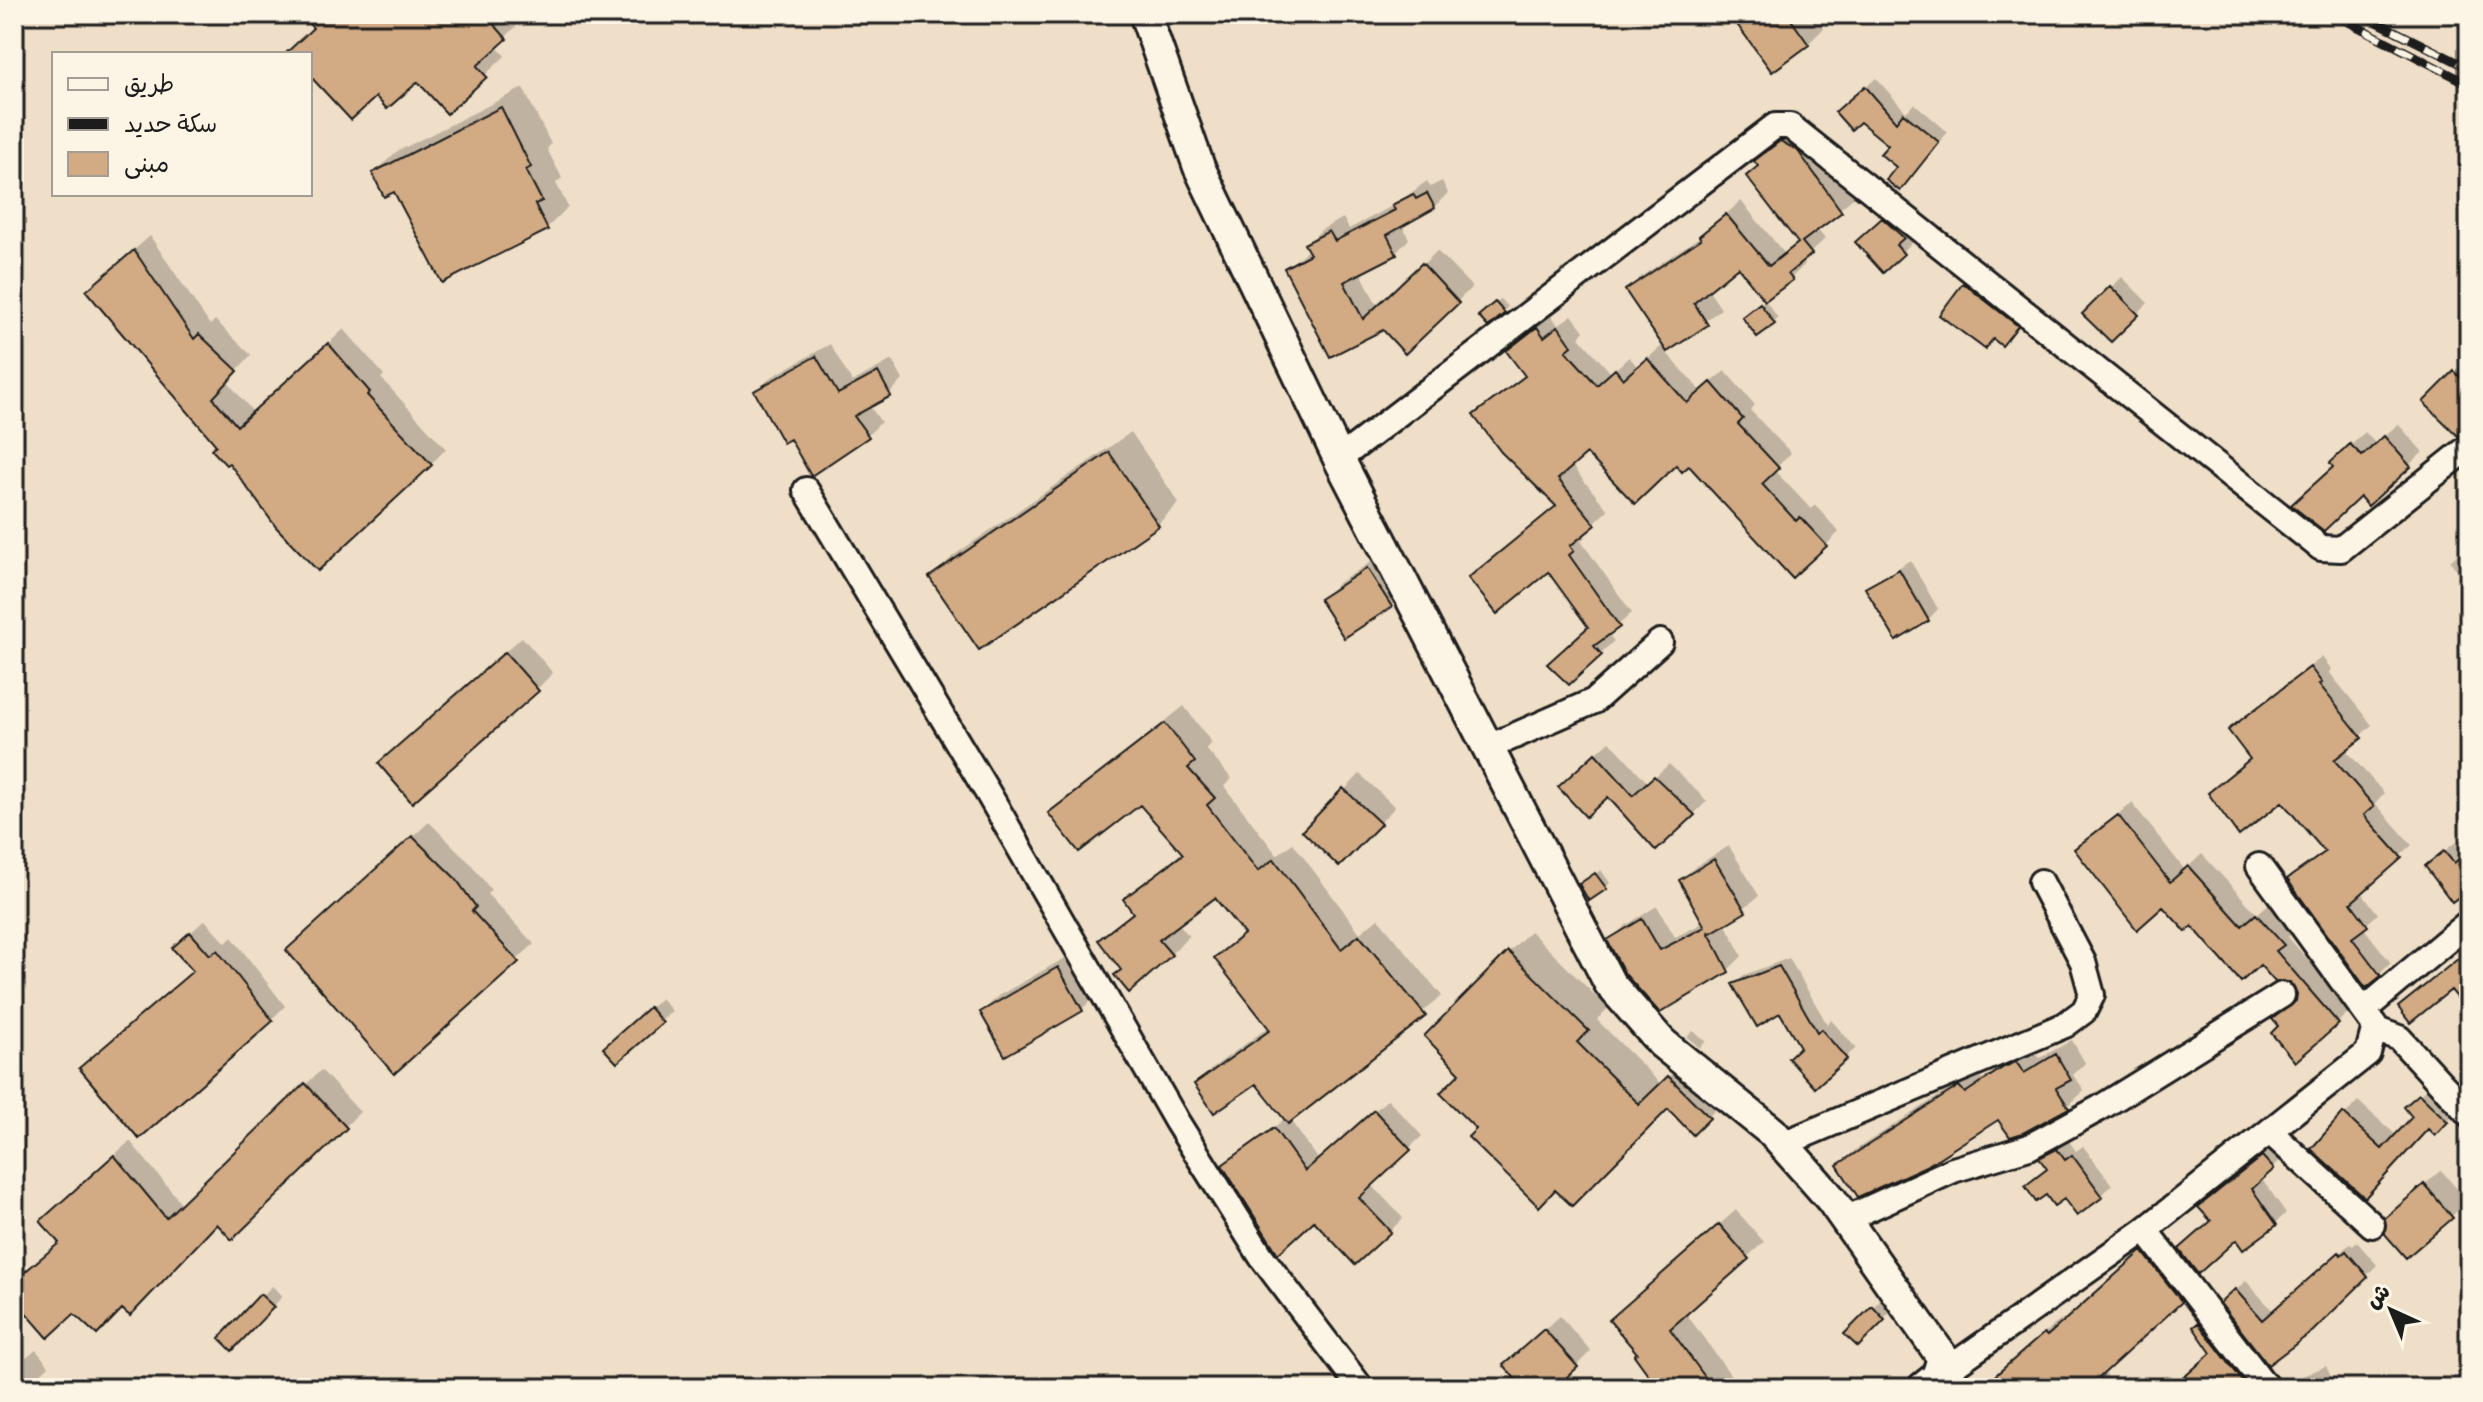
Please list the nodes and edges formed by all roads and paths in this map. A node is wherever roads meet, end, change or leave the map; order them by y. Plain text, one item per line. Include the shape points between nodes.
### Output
1 (1145, 14) edge
2 (2469, 447) edge
3 (1339, 459) junction
4 (806, 490) dead end
5 (1660, 642) dead end
6 (1489, 747) junction
7 (2259, 866) dead end
8 (2041, 882) dead end
9 (2469, 922) edge
10 (2282, 995) dead end
11 (2370, 1020) junction
12 (2469, 1114) edge
13 (2270, 1132) junction
14 (1783, 1144) junction
15 (1846, 1219) junction
16 (2372, 1225) dead end
17 (2145, 1230) junction
18 (1930, 1383) edge
19 (1361, 1388) edge
20 (2267, 1388) edge

1 - 3 street via 1199,167
2 - 3 street via 2341,549 2321,548 1790,126 1775,126
3 - 6 street
4 - 19 street via 1177,1122 1261,1256
5 - 6 street via 1594,701
6 - 14 street via 1610,984 1662,1043
7 - 11 street
8 - 14 street via 2083,962 2092,995 2084,1011 2065,1025
9 - 11 street
10 - 15 street via 2029,1147 1953,1170
11 - 12 street via 2399,1038
11 - 13 street via 2368,1053
13 - 16 street
13 - 17 street
14 - 15 street
15 - 18 street via 1943,1358
17 - 18 street
17 - 20 street

